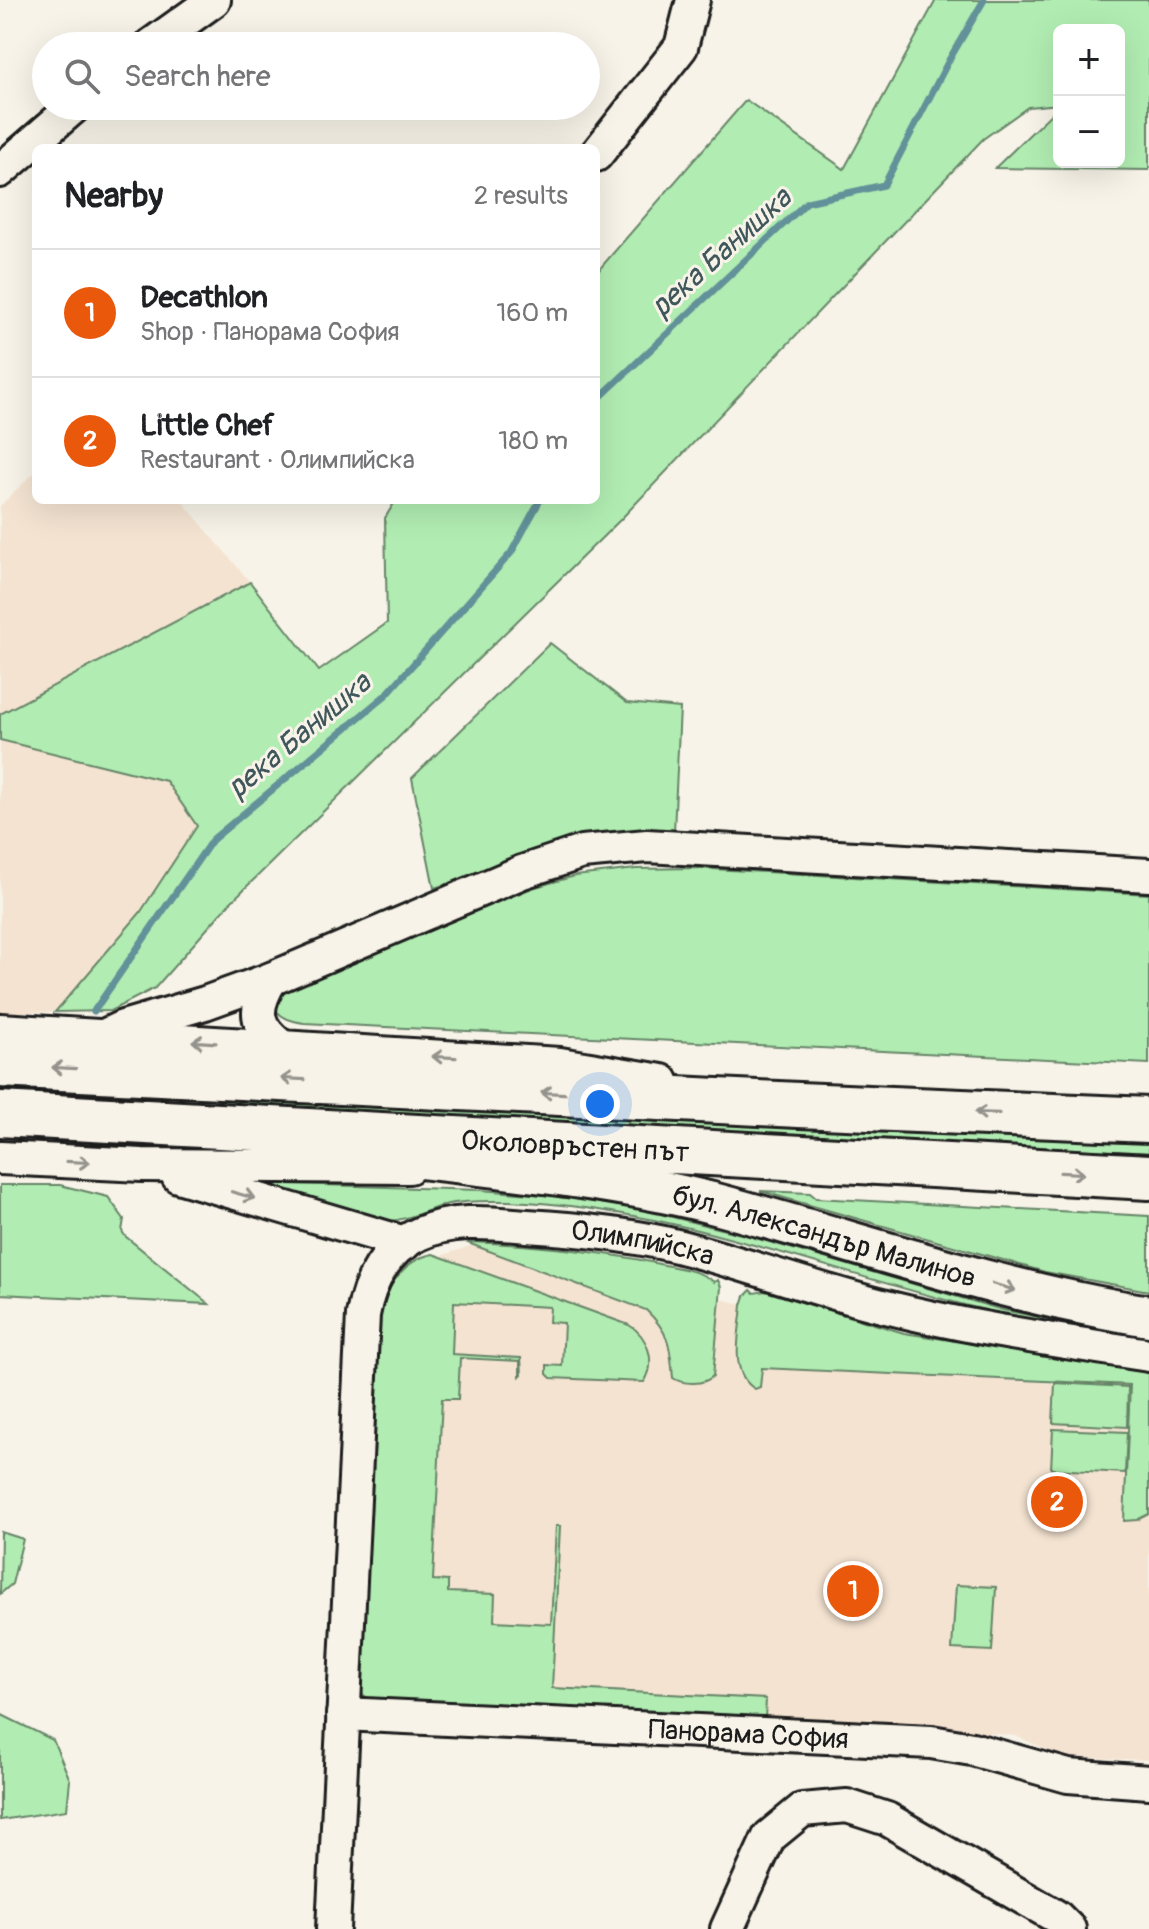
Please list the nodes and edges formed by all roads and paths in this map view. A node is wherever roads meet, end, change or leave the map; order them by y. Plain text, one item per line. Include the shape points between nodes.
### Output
1 (214, 0) edge
2 (693, 0) edge
3 (169, 32) edge
4 (59, 120) edge
5 (600, 150) edge
6 (0, 171) edge
7 (1149, 875) edge
8 (271, 979) junction
9 (0, 1030) edge
10 (104, 1036) junction
11 (282, 1047) junction
12 (0, 1065) edge
13 (799, 1105) junction
14 (0, 1114) edge
15 (127, 1119) junction
16 (1149, 1120) edge
17 (0, 1158) edge
18 (142, 1165) junction
19 (498, 1168) junction
20 (1014, 1170) junction
21 (549, 1172) junction
22 (1149, 1177) edge
23 (405, 1243) junction
24 (1149, 1316) edge
25 (1149, 1355) edge
26 (343, 1714) junction
27 (1149, 1782) edge
28 (333, 1929) edge
29 (727, 1929) edge
30 (1069, 1929) edge

1 - 3 street
2 - 5 street via 681,47
4 - 6 street
7 - 8 street via 647,846 582,852 522,872
8 - 10 street
8 - 11 street via 260,998 259,1013 263,1032
9 - 10 street
11 -> 10 street
13 -> 11 street via 560,1064
13 -> 12 highway, Околовръстен път
16 -> 13 highway, Околовръстен път
14 - 15 highway, Околовръстен път
15 - 19 main road, бул. Александър Малинов
15 - 20 highway, Околовръстен път
17 -> 18 street
18 - 19 street
18 -> 23 street
19 - 21 main road, бул. Александър Малинов
20 - 21 highway
20 -> 22 highway, Околовръстен път
21 -> 24 main road, бул. Александър Малинов via 713,1204 1014,1290
23 - 25 street, Олимпийска via 438,1228 475,1222 586,1230 691,1250 918,1315
23 - 26 street via 380,1268 363,1315
26 - 27 street, Панорама София via 931,1742 1068,1776
26 - 28 street
29 - 30 street via 769,1837 802,1810 847,1806 887,1819 1057,1917

